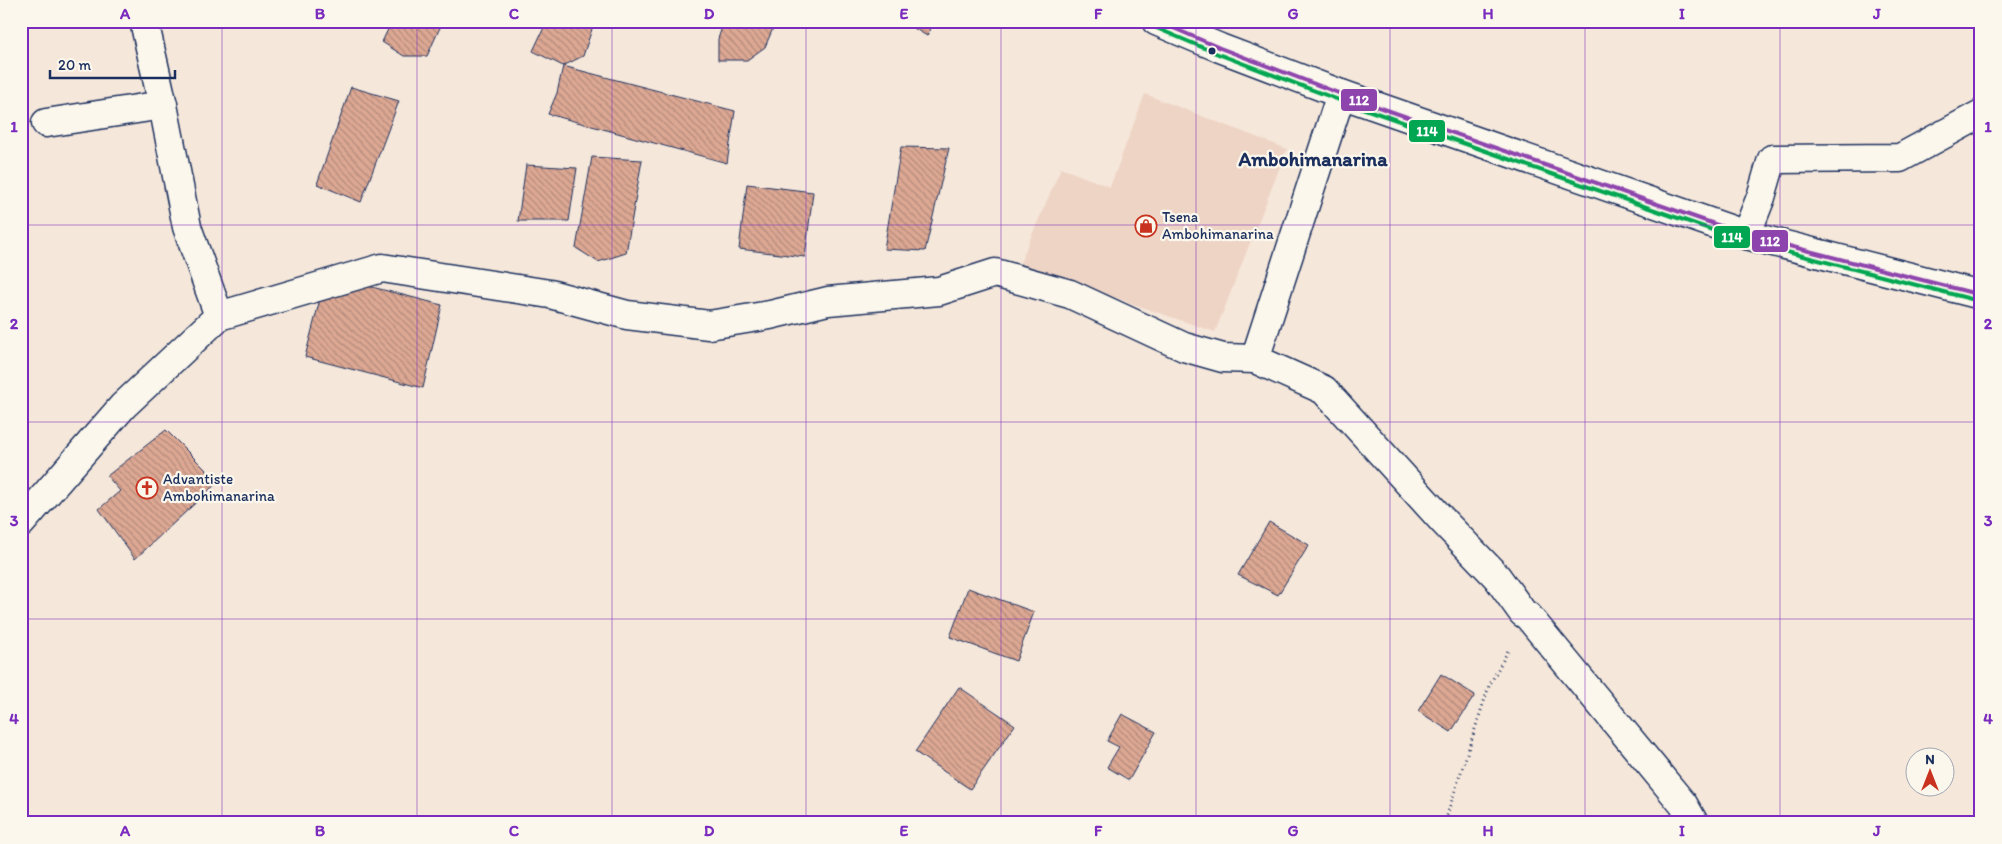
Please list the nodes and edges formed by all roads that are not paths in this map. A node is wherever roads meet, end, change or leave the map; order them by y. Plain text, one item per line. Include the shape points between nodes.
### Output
1 (144, 21) edge
2 (1156, 21) edge
3 (1341, 94) junction
4 (163, 105) junction
5 (1981, 114) edge
6 (46, 123) dead end
7 (1746, 235) junction
8 (1981, 295) edge
9 (219, 316) junction
10 (1255, 359) junction
11 (21, 523) edge
12 (1694, 823) edge

1 - 4 street
2 - 3 street
3 - 7 street
3 - 10 street
4 - 6 street
4 - 9 street via 187,227
5 - 7 street via 1900,158 1772,159
7 - 8 street
9 - 10 street via 382,268 550,294 627,315 709,325 828,301 939,291 996,273 1070,294 1184,347 1223,358
9 - 11 street via 123,406
10 - 12 street via 1324,390 1497,576 1523,613 1683,804

